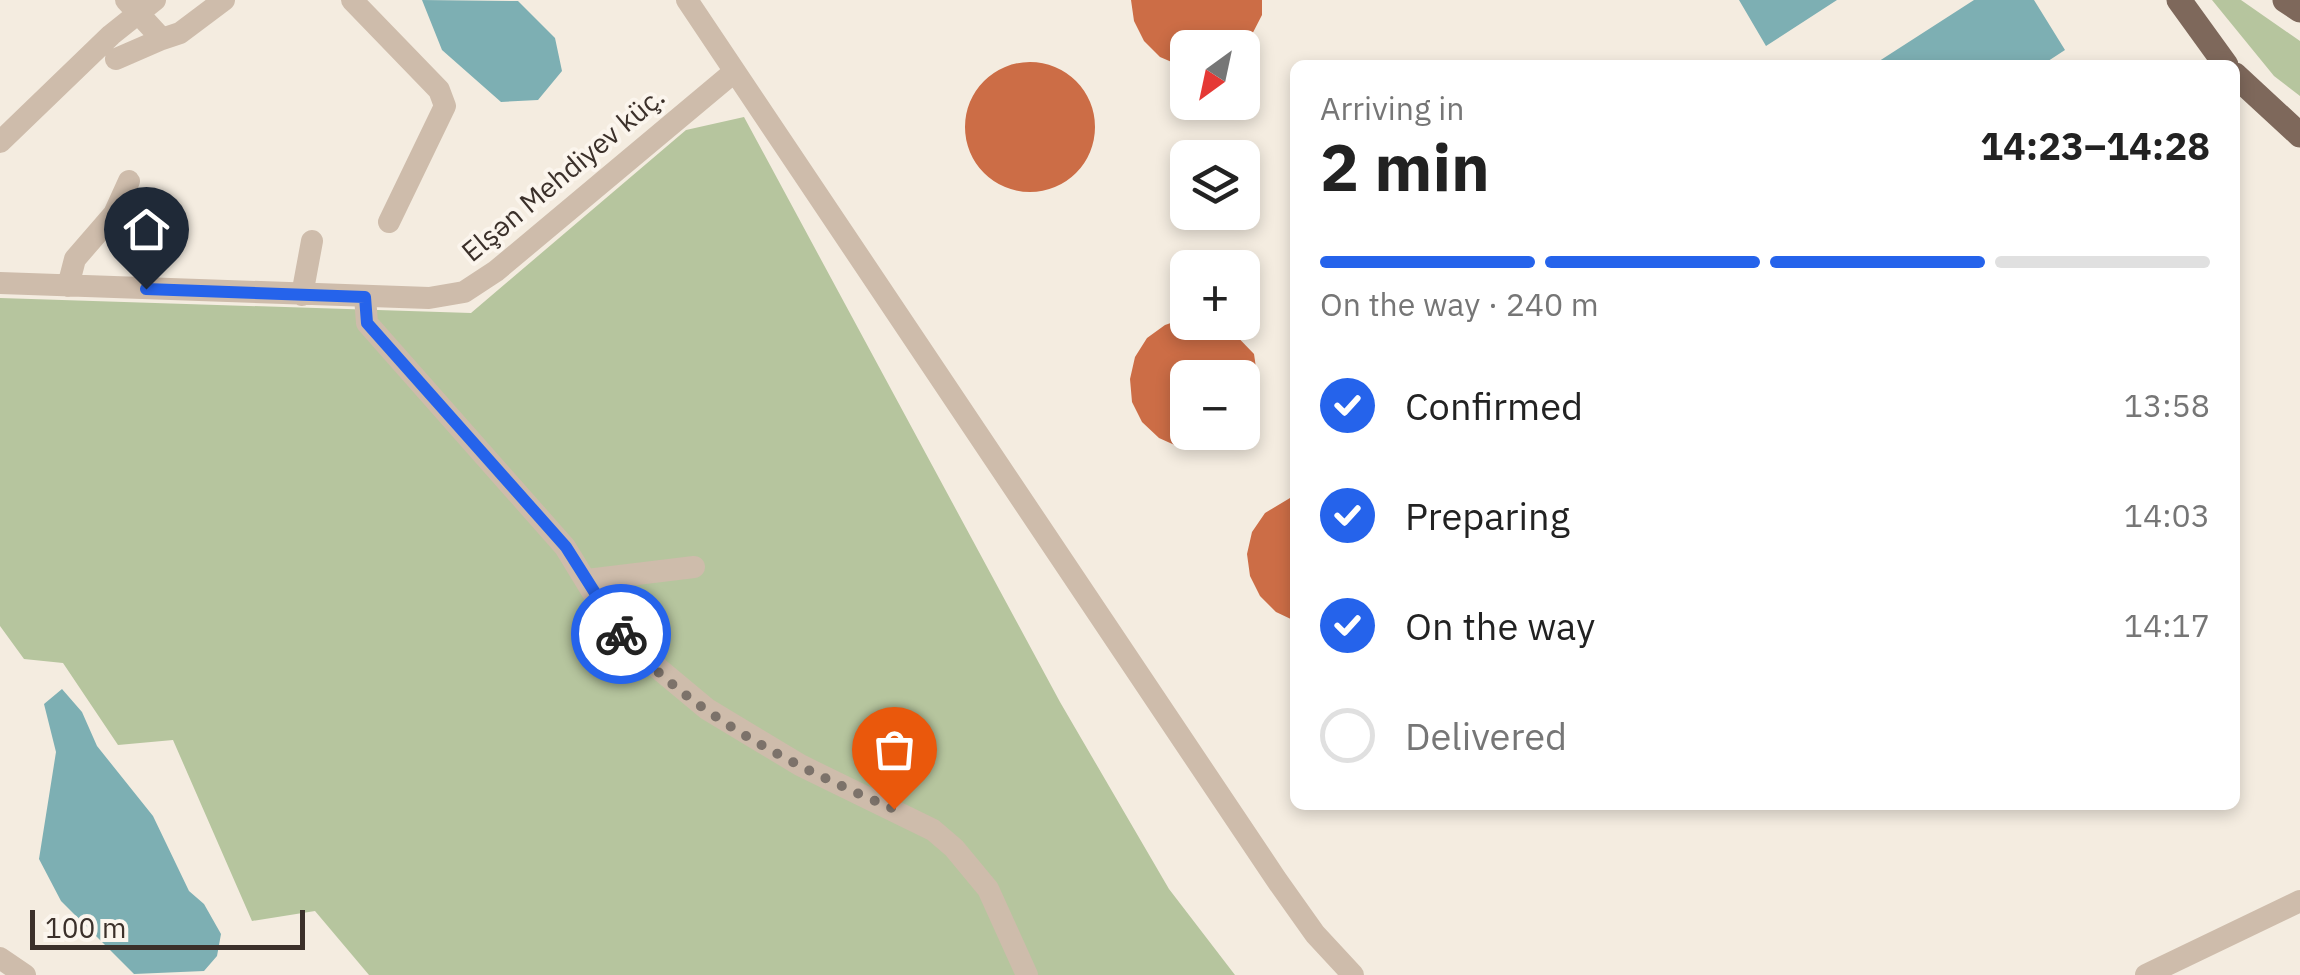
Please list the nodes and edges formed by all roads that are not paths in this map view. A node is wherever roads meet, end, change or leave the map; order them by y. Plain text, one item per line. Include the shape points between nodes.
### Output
1 (224, 0) edge
2 (352, 0) edge
3 (686, 0) edge
4 (2179, 0) edge
5 (2285, 0) edge
6 (139, 4) edge
7 (2300, 10) edge
8 (162, 39) junction
9 (116, 59) dead end
10 (2222, 60) edge
11 (734, 72) junction
12 (2240, 80) edge
13 (2300, 135) edge
14 (0, 142) edge
15 (128, 181) dead end
16 (389, 222) dead end
17 (312, 242) dead end
18 (0, 282) edge
19 (68, 286) junction
20 (302, 295) junction
21 (365, 297) junction
22 (694, 567) dead end
23 (588, 580) junction
24 (2300, 901) edge
25 (0, 958) edge
26 (2184, 967) edge
27 (26, 975) edge
28 (1026, 975) edge
29 (1353, 975) edge
30 (2146, 975) edge

1 - 8 street
2 - 16 street via 439,90 445,106
3 - 11 street
4 - 10 main road
5 - 7 main road
6 - 8 street
6 - 14 street
8 - 9 street
11 - 21 street, Elşən Mehdiyev küç. via 475,287 440,297
11 - 29 street via 1276,880
12 - 13 main road
15 - 19 street via 114,214 75,259
17 - 20 street
18 - 19 street, Elşən Mehdiyev küç.
19 - 20 street, Elşən Mehdiyev küç.
20 - 21 street, Elşən Mehdiyev küç.
21 - 23 street via 367,323
22 - 23 street
23 - 28 street via 612,624 670,682 800,765 894,809 954,848 988,889
24 - 26 street
25 - 27 street
26 - 30 street

